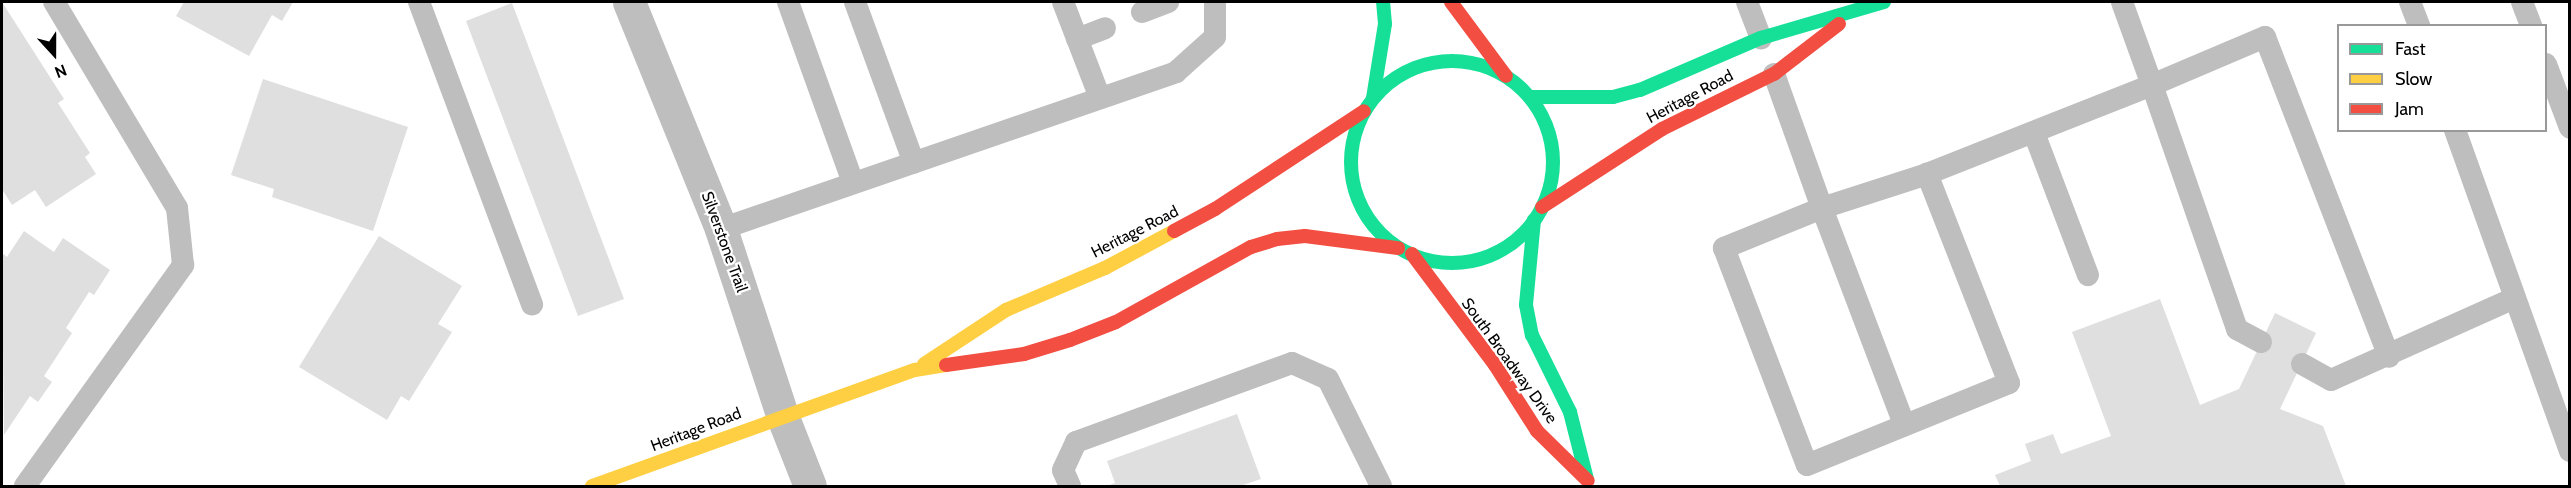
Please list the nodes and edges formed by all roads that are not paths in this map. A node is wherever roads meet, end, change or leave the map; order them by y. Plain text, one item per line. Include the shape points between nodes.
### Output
1 (54, 2) edge
2 (419, 2) edge
3 (629, 2) edge
4 (788, 2) edge
5 (855, 2) edge
6 (1063, 2) edge
7 (1168, 2) edge
8 (1215, 2) edge
9 (1383, 2) edge
10 (1451, 2) edge
11 (1747, 2) edge
12 (1884, 2) edge
13 (2122, 2) edge
14 (2410, 2) edge
15 (2522, 2) edge
16 (1142, 12) dead end
17 (1852, 14) junction
18 (2418, 24) edge
19 (2530, 24) edge
20 (1105, 28) dead end
21 (1761, 38) junction
22 (1077, 39) junction
23 (2547, 67) edge
24 (1774, 74) junction
25 (1506, 76) junction
26 (2152, 85) junction
27 (1530, 97) junction
28 (1100, 98) junction
29 (1373, 98) junction
30 (1364, 111) junction
31 (2570, 129) edge
32 (2456, 132) edge
33 (2034, 133) junction
34 (914, 163) junction
35 (1927, 174) junction
36 (853, 183) junction
37 (1542, 207) junction
38 (1822, 208) junction
39 (1534, 220) junction
40 (722, 229) junction
41 (1398, 248) junction
42 (1412, 254) junction
43 (2088, 275) dead end
44 (2514, 298) junction
45 (532, 305) dead end
46 (2261, 342) dead end
47 (2389, 357) junction
48 (2302, 364) dead end
49 (915, 369) junction
50 (782, 415) junction
51 (1904, 424) junction
52 (2570, 451) edge
53 (1583, 485) edge
54 (25, 486) edge
55 (592, 486) edge
56 (810, 486) edge
57 (1070, 486) edge
58 (1381, 486) edge

1 - 54 lane via 177,208 183,265
2 - 45 lane
3 - 40 street, Silverstone Trail
4 - 36 lane
5 - 34 lane
6 - 22 lane
7 - 16 lane
8 - 28 lane via 1215,37 1176,72
9 - 29 main road via 1385,24
10 - 25 main road
11 - 21 lane
12 - 17 main road, Heritage Road
13 - 26 lane
14 - 18 lane
15 - 19 lane
17 - 21 main road, Heritage Road
17 - 24 main road, Heritage Road
20 - 22 lane
21 - 27 main road, Heritage Road via 1640,90 1613,97
22 - 28 lane
23 - 31 lane
24 - 37 main road, Heritage Road via 1662,129
24 - 38 lane
25 - 27 main road
25 - 29 main road via 1467,62 1437,62 1409,70
26 - 33 lane
26 - 46 lane via 2237,329
26 - 47 lane via 2265,37
27 - 37 main road via 1545,122 1552,150 1551,179
28 - 34 lane
29 - 30 main road
30 - 41 main road via 1352,148 1353,186 1366,215
30 - 49 main road, Heritage Road via 1215,208 1105,268 1006,310
32 - 44 lane
33 - 35 lane
33 - 43 lane
34 - 36 lane
35 - 38 lane
35 - 51 lane via 2009,383
36 - 40 lane
37 - 39 main road
38 - 51 lane
38 - 51 lane via 1724,248 1732,270 1807,465
39 - 42 main road via 1508,245 1473,260 1442,262
39 - 53 main road, South Broadway Drive via 1526,305 1532,335 1570,412
40 - 50 street, Silverstone Trail
41 - 42 main road
41 - 49 main road, Heritage Road via 1305,236 1277,239 1251,247 1116,322 1070,340 1024,354
42 - 53 main road, South Broadway Drive via 1495,365 1537,431
44 - 47 lane
44 - 52 lane
47 - 48 lane via 2331,380
49 - 50 main road, Heritage Road
50 - 55 main road, Heritage Road
50 - 56 street, Silverstone Trail
57 - 58 lane via 1063,470 1076,442 1292,363 1328,379

